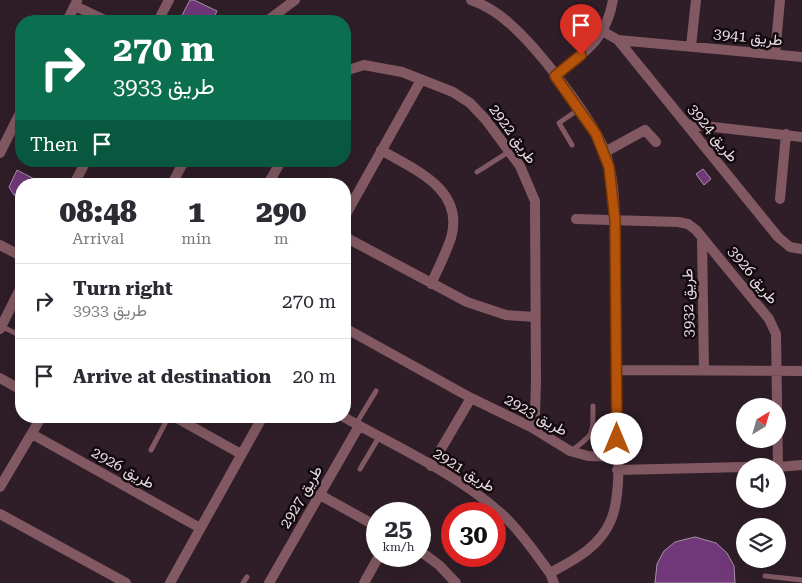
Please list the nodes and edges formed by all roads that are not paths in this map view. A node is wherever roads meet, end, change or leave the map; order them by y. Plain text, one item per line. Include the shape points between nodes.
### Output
1 (169, 0) edge
2 (295, 0) edge
3 (471, 0) edge
4 (613, 0) edge
5 (696, 0) edge
6 (780, 0) edge
7 (76, 3) edge
8 (70, 15) edge
9 (96, 15) edge
10 (161, 15) edge
11 (275, 15) edge
12 (604, 32) junction
13 (618, 40) junction
14 (691, 46) junction
15 (775, 54) junction
16 (802, 58) edge
17 (351, 69) edge
18 (555, 76) junction
19 (421, 80) junction
20 (579, 108) junction
21 (15, 123) edge
22 (687, 124) junction
23 (786, 134) junction
24 (802, 137) edge
25 (656, 142) dead end
26 (572, 145) dead end
27 (381, 150) junction
28 (511, 151) junction
29 (605, 152) junction
30 (0, 153) edge
31 (278, 167) edge
32 (477, 172) dead end
33 (271, 178) edge
34 (780, 199) dead end
35 (351, 205) edge
36 (576, 219) dead end
37 (615, 220) junction
38 (702, 237) junction
39 (351, 239) edge
40 (0, 245) edge
41 (802, 249) edge
42 (15, 253) edge
43 (431, 284) junction
44 (15, 299) edge
45 (535, 317) junction
46 (1, 328) edge
47 (351, 331) edge
48 (15, 334) edge
49 (704, 369) junction
50 (617, 370) junction
51 (778, 371) junction
52 (802, 371) edge
53 (0, 378) edge
54 (15, 387) edge
55 (376, 391) dead end
56 (471, 398) junction
57 (593, 406) dead end
58 (351, 421) edge
59 (38, 423) edge
60 (167, 423) edge
61 (184, 423) edge
62 (259, 423) edge
63 (358, 425) junction
64 (531, 427) junction
65 (32, 434) junction
66 (379, 437) junction
67 (151, 450) dead end
68 (570, 451) junction
69 (241, 454) junction
70 (617, 457) junction
71 (778, 458) edge
72 (802, 465) edge
73 (431, 466) junction
74 (786, 466) edge
75 (736, 467) edge
76 (360, 469) dead end
77 (617, 470) junction
78 (0, 487) edge
79 (320, 495) junction
80 (0, 514) edge
81 (366, 520) edge
82 (200, 528) junction
83 (431, 559) edge
84 (373, 567) edge
85 (550, 572) junction
86 (765, 576) dead end
87 (246, 577) dead end
88 (802, 580) edge
89 (126, 583) edge
90 (170, 583) edge
91 (243, 583) edge
92 (269, 583) edge
93 (364, 583) edge
94 (456, 583) edge
95 (554, 583) edge

1 - 10 street
2 - 11 street
3 - 18 street via 509,23
4 - 12 street
5 - 14 street, طريق 3941
6 - 15 street
7 - 8 street
7 - 9 street
12 - 13 street, طريق 3924
12 - 18 street via 594,45
13 - 14 street, طريق 3941
13 - 22 street, طريق 3924
14 - 15 street, طريق 3941
15 - 16 street, طريق 3941
17 - 19 street, طريق 2922 via 364,66 402,72
18 - 20 street
19 - 27 street
19 - 28 street, طريق 2922 via 453,92 470,103
20 - 26 lane via 559,123
20 - 29 street
21 - 30 street
22 - 23 street
22 - 41 street, طريق 3924 via 778,237 790,247
23 - 24 street
23 - 34 street
25 - 29 street via 645,130
27 - 35 street
27 - 43 street via 431,179 453,208 451,238
28 - 32 lane
28 - 45 street, طريق 2922 via 530,184 535,201
29 - 37 street
31 - 33 street
36 - 37 street, طريق 3926
37 - 38 street, طريق 3926 via 683,222 693,226
37 - 50 street
38 - 49 street, طريق 3932
38 - 51 street, طريق 3926 via 772,324 777,340
39 - 43 street
40 - 42 street
43 - 45 street via 487,310
44 - 46 street
45 - 64 street, طريق 2922 via 535,414
46 - 48 lane
47 - 56 street, طريق 2923
49 - 50 street
49 - 51 street
50 - 70 street
51 - 52 street
51 - 71 street, طريق 3926
53 - 54 street
55 - 63 lane
56 - 64 street, طريق 2923
56 - 73 street
57 - 68 lane via 590,437
58 - 63 street, طريق 2921
59 - 65 street
60 - 67 lane
61 - 69 street
62 - 69 street
63 - 66 street, طريق 2921
63 - 79 street, طريق 2927
64 - 68 street, طريق 2923
65 - 78 street
65 - 82 street, طريق 2926
66 - 73 street, طريق 2921
66 - 76 lane
68 - 70 street, طريق 2923 via 588,456
69 - 82 street
70 - 77 street
72 - 74 street, طريق 3926
73 - 85 street, طريق 2921 via 505,516
75 - 77 street
77 - 85 street via 614,510 606,530 593,546
79 - 81 street
79 - 92 street, طريق 2927
80 - 89 street
82 - 90 street
83 - 94 street
84 - 93 street
85 - 95 street, طريق 2921
86 - 88 lane
87 - 91 lane

